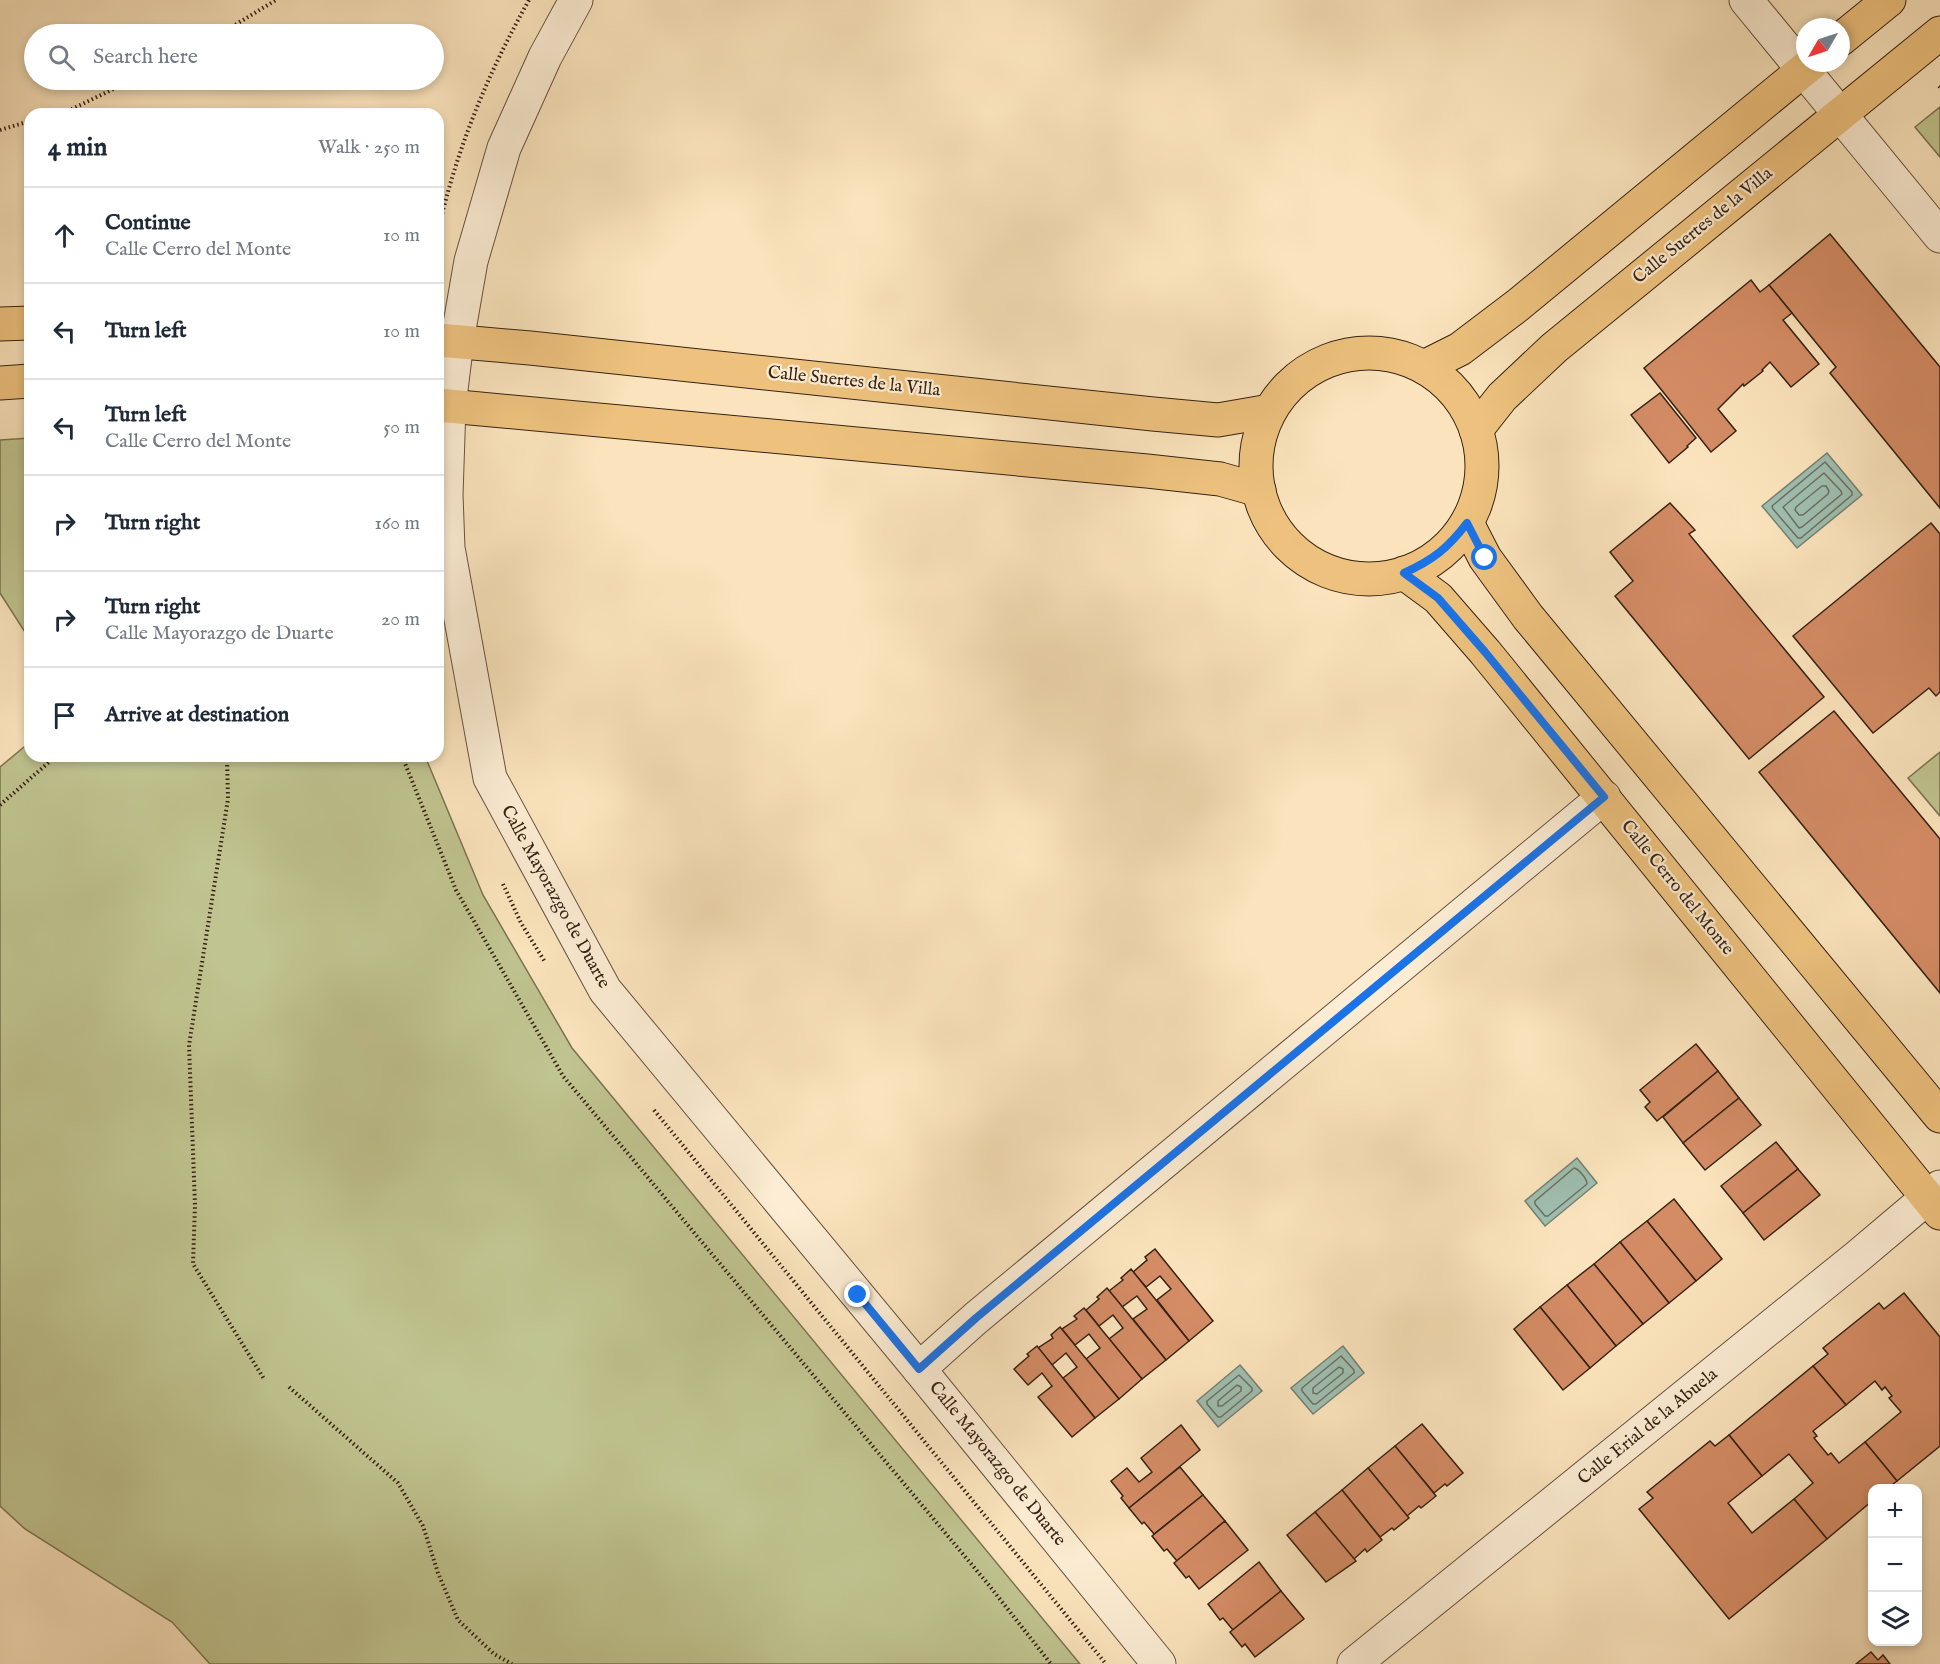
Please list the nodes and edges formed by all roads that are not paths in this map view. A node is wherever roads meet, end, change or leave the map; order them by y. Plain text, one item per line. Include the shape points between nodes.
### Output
1 (576, 0) edge
2 (1746, 0) edge
3 (1890, 0) edge
4 (1850, 32) edge
5 (1940, 33) edge
6 (1796, 54) edge
7 (1802, 72) edge
8 (1811, 72) edge
9 (1840, 115) junction
10 (1940, 236) edge
11 (24, 322) edge
12 (0, 324) edge
13 (447, 341) edge
14 (1424, 367) junction
15 (24, 381) edge
16 (0, 382) edge
17 (444, 405) edge
18 (1270, 411) junction
19 (1476, 430) junction
20 (1259, 490) junction
21 (1467, 523) junction
22 (1404, 573) junction
23 (1604, 797) junction
24 (1940, 1116) edge
25 (1936, 1199) edge
26 (919, 1369) junction
27 (1159, 1664) edge
28 (1354, 1664) edge

1 - 13 street, Calle Mayorazgo de Duarte via 504,148
2 - 6 street
3 - 4 main road
5 - 9 main road, Calle Suertes de la Villa
7 - 14 main road via 1518,305 1460,349
8 - 9 street
9 - 10 street
9 - 19 main road, Calle Suertes de la Villa via 1554,348 1502,397
11 - 12 main road
13 - 17 street, Calle Mayorazgo de Duarte
13 - 18 main road, Calle Suertes de la Villa via 1218,420
14 - 18 main road via 1401,357 1375,353 1325,361 1284,390
14 - 19 main road via 1464,405
15 - 16 main road
17 - 20 main road via 1147,471 1220,480
17 - 26 street, Calle Mayorazgo de Duarte via 448,548 490,778 605,990
18 - 20 main road via 1257,454
19 - 21 main road via 1481,477 1477,501
20 - 22 main road via 1268,516 1282,538 1325,570 1360,578
21 - 22 main road via 1429,562
21 - 24 main road via 1485,558 1528,617
22 - 23 main road, Calle Cerro del Monte via 1438,598
23 - 25 main road, Calle Cerro del Monte
23 - 26 street
25 - 28 street, Calle Erial de la Abuela via 1857,1257
26 - 27 street, Calle Mayorazgo de Duarte

